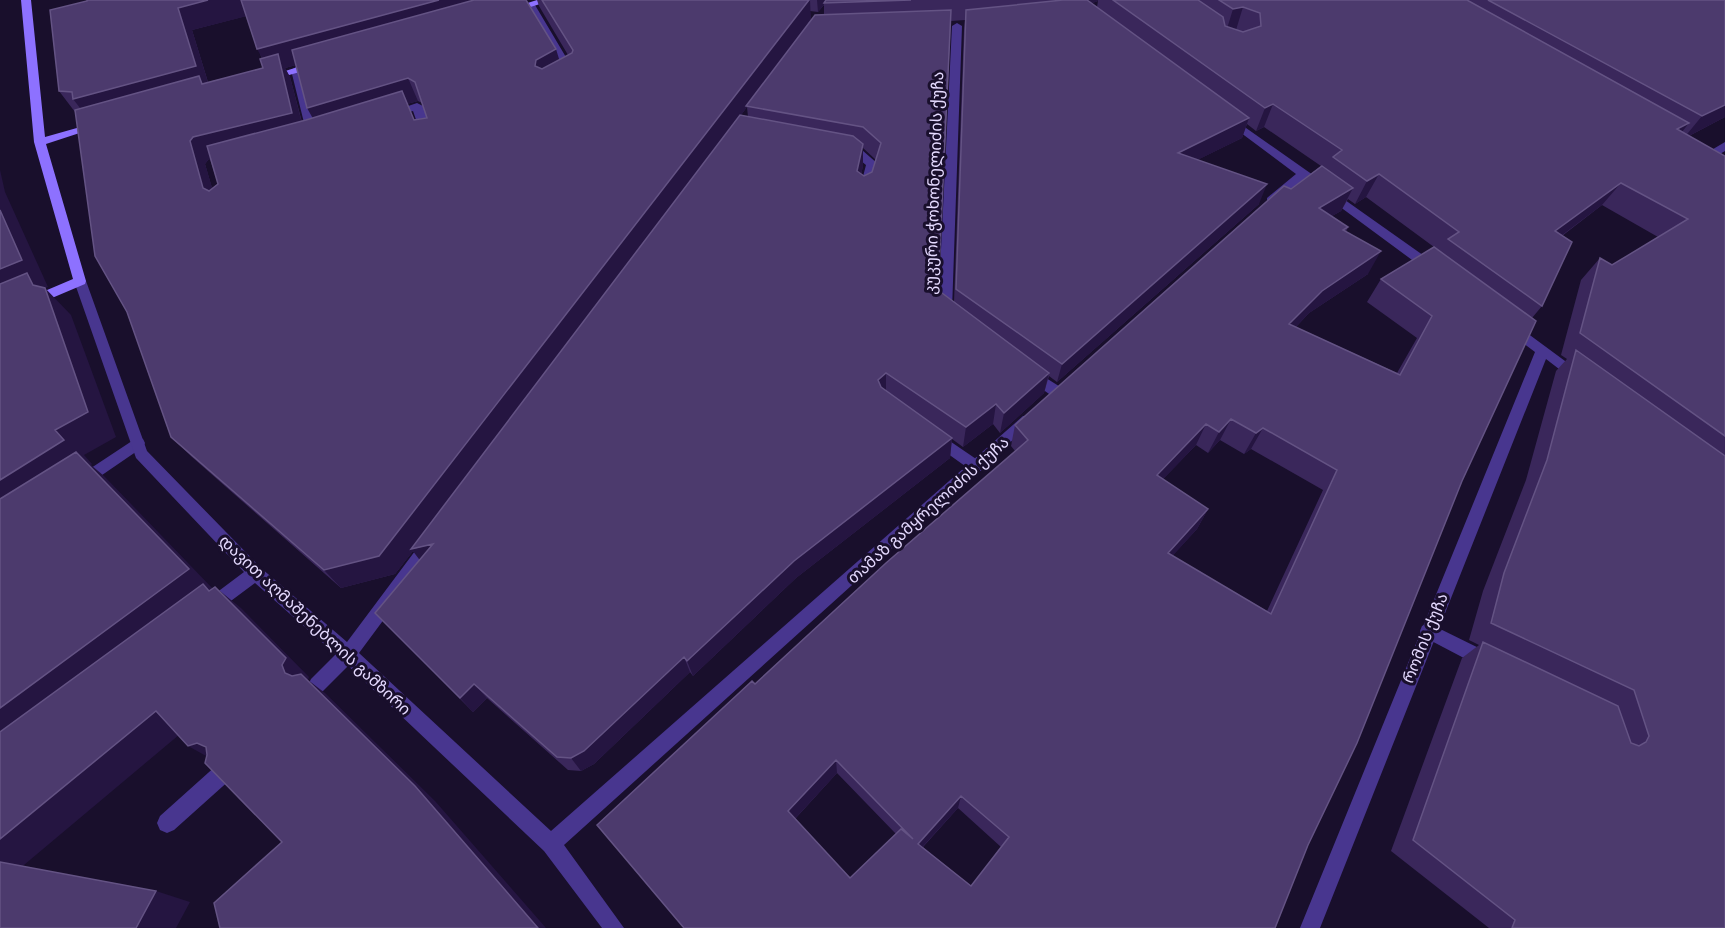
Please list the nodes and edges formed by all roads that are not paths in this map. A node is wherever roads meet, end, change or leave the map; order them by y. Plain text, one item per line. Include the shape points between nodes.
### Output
1 (26, 0) edge
2 (548, 0) edge
3 (530, 5) junction
4 (497, 14) edge
5 (942, 28) edge
6 (329, 61) edge
7 (296, 70) junction
8 (564, 78) edge
9 (261, 80) edge
10 (1220, 112) edge
11 (382, 117) edge
12 (113, 121) edge
13 (314, 139) edge
14 (429, 139) edge
15 (40, 142) junction
16 (1725, 146) edge
17 (836, 149) edge
18 (1704, 158) edge
19 (1303, 174) junction
20 (865, 192) edge
21 (1258, 212) edge
22 (1447, 279) edge
23 (80, 281) junction
24 (0, 315) edge
25 (954, 318) edge
26 (1505, 322) edge
27 (1543, 350) junction
28 (1020, 365) edge
29 (1591, 386) edge
30 (923, 428) edge
31 (138, 443) junction
32 (977, 467) junction
33 (69, 489) edge
34 (438, 533) edge
35 (255, 573) junction
36 (197, 617) edge
37 (1428, 631) junction
38 (348, 654) junction
39 (1506, 670) edge
40 (317, 686) edge
41 (225, 771) edge
42 (167, 823) dead end
43 (551, 844) junction
44 (614, 928) edge
45 (1310, 928) edge

1 - 15 main road, დავით აღმაშენებლის გამზირი
2 - 3 main road
3 - 4 main road
3 - 8 street via 572,74
5 - 25 street, კუკური ჭოხონელიძის ქუჩა via 962,26 945,311
6 - 7 main road
7 - 9 main road
7 - 13 street
10 - 19 street
11 - 14 street via 417,106
12 - 15 main road
15 - 23 main road, დავით აღმაშენებლის გამზირი
16 - 18 street
17 - 20 street via 858,153 872,164
19 - 21 street
19 - 22 street
23 - 24 main road
23 - 31 street, დავით აღმაშენებლის გამზირი
26 - 27 street
27 - 29 street
27 - 37 street, რომის ქუჩა
28 - 32 street, თამაზ გამყრელიძის ქუჩა via 1052,398
30 - 32 street
31 - 33 street
31 - 35 street, დავით აღმაშენებლის გამზირი via 141,454
32 - 43 street, თამაზ გამყრელიძის ქუჩა
34 - 38 street
35 - 36 street
35 - 38 street, დავით აღმაშენებლის გამზირი
37 - 39 street
37 - 45 street, რომის ქუჩა
38 - 40 street
38 - 43 street, დავით აღმაშენებლის გამზირი
41 - 42 street
43 - 44 street, დავით აღმაშენებლის გამზირი

